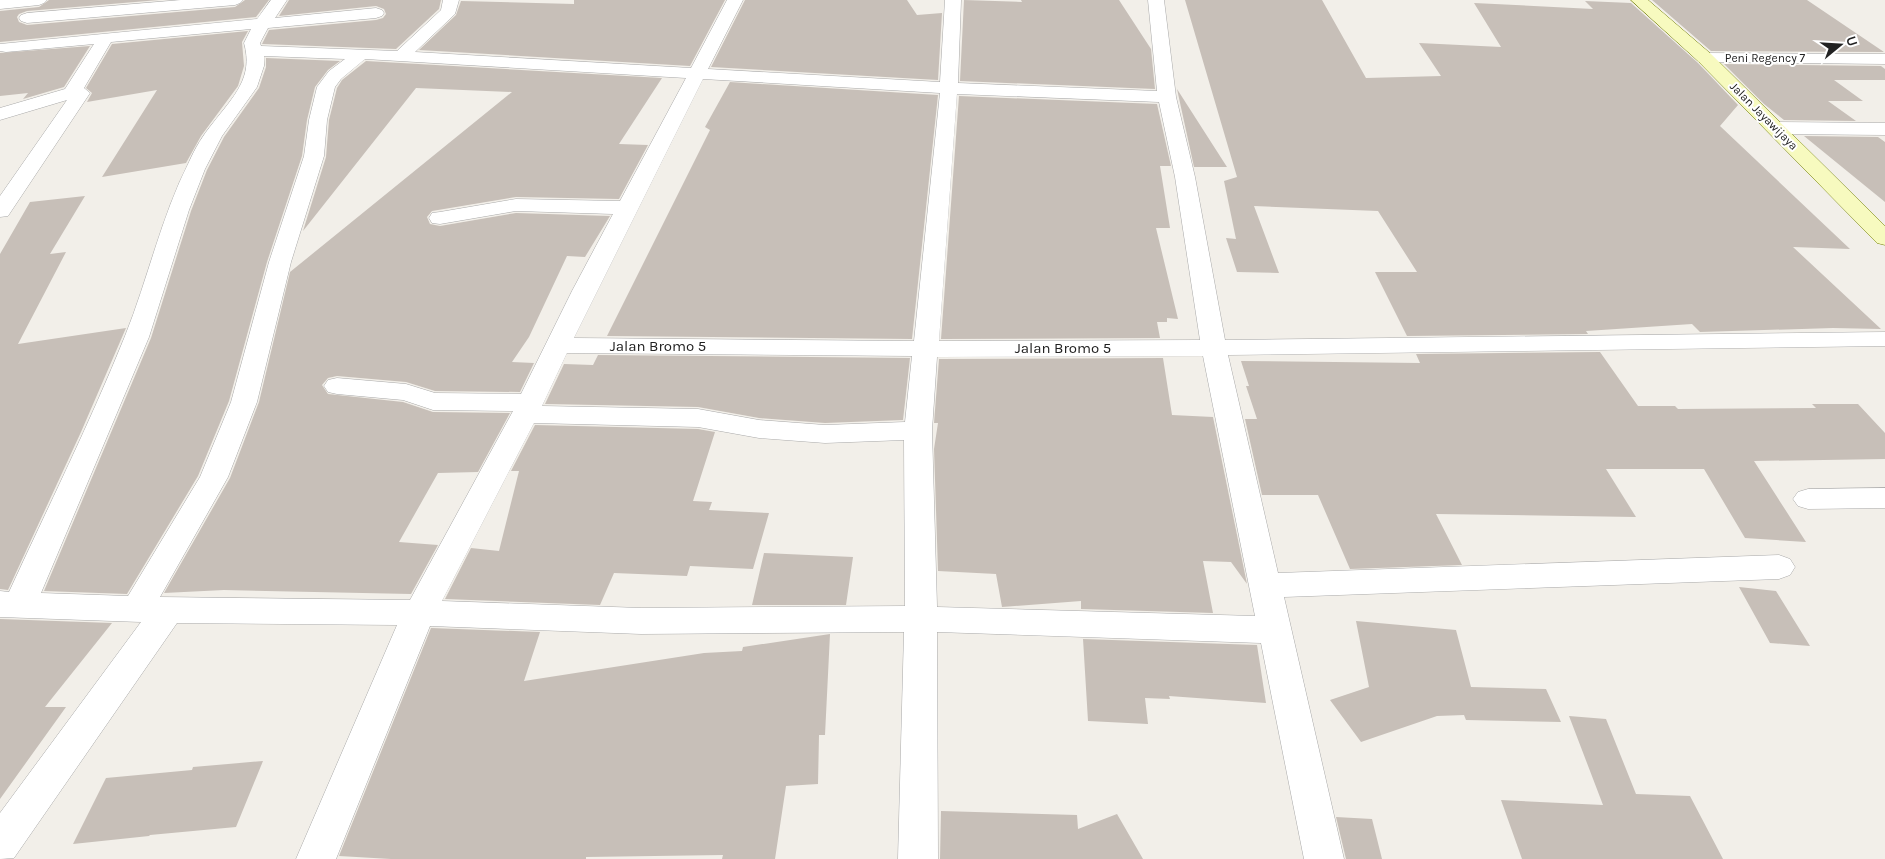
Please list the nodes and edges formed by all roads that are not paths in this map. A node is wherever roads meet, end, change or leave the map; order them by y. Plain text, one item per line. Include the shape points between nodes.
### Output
1 (39, 0) edge
2 (235, 0) edge
3 (279, 0) edge
4 (451, 0) edge
5 (735, 0) edge
6 (953, 0) edge
7 (1156, 0) edge
8 (1639, 0) edge
9 (0, 4) edge
10 (376, 13) dead end
11 (27, 18) junction
12 (262, 24) junction
13 (106, 37) junction
14 (3, 50) edge
15 (256, 52) junction
16 (361, 54) junction
17 (401, 56) junction
18 (1705, 58) junction
19 (1885, 59) edge
20 (696, 72) junction
21 (949, 88) junction
22 (67, 94) junction
23 (1167, 97) junction
24 (0, 114) edge
25 (1777, 128) junction
26 (1885, 129) edge
27 (626, 208) junction
28 (0, 211) edge
29 (440, 218) dead end
30 (1885, 238) edge
31 (1885, 339) edge
32 (558, 345) junction
33 (1214, 348) junction
34 (925, 349) junction
35 (337, 386) dead end
36 (527, 408) junction
37 (918, 430) junction
38 (1885, 498) edge
39 (1808, 499) dead end
40 (1779, 567) dead end
41 (1266, 586) junction
42 (10, 604) edge
43 (152, 609) junction
44 (419, 613) junction
45 (920, 619) junction
46 (1276, 630) junction
47 (0, 845) edge
48 (316, 859) edge
49 (918, 859) edge
50 (1324, 859) edge

1 - 9 street
1 - 11 street
2 - 11 street
3 - 12 street
4 - 17 street via 449,11
5 - 20 street
6 - 21 street
7 - 23 street
8 - 18 main road, Jalan Jayawijaya
10 - 12 street
11 - 14 street
12 - 13 street
12 - 15 street via 252,43
13 - 14 street
13 - 22 street
15 - 16 street
15 - 42 street via 256,71 245,94 216,132 192,176 138,335
16 - 17 street
16 - 43 street via 335,75 326,87 314,156 280,262 244,402 214,477
17 - 20 street
18 - 19 street, Peni Regency 7
18 - 25 main road, Jalan Jayawijaya
20 - 21 street
20 - 27 street
21 - 23 street
21 - 34 street
22 - 24 street
22 - 28 street via 81,94
23 - 33 street via 1185,177
25 - 26 street
25 - 30 main road, Jalan Jayawijaya
27 - 29 street via 516,205
27 - 32 street
31 - 33 street, Jalan Bromo 5
32 - 34 street, Jalan Bromo 5
32 - 36 street
33 - 34 street, Jalan Bromo 5
33 - 41 street
34 - 37 street
35 - 36 street via 406,392 433,401
36 - 37 street via 698,418 759,429 824,434
36 - 44 street
37 - 45 street
38 - 39 street
40 - 41 street
41 - 46 street
42 - 43 street
43 - 44 street
43 - 47 street
44 - 45 street via 641,621
44 - 48 street
45 - 46 street
45 - 49 street
46 - 50 street

